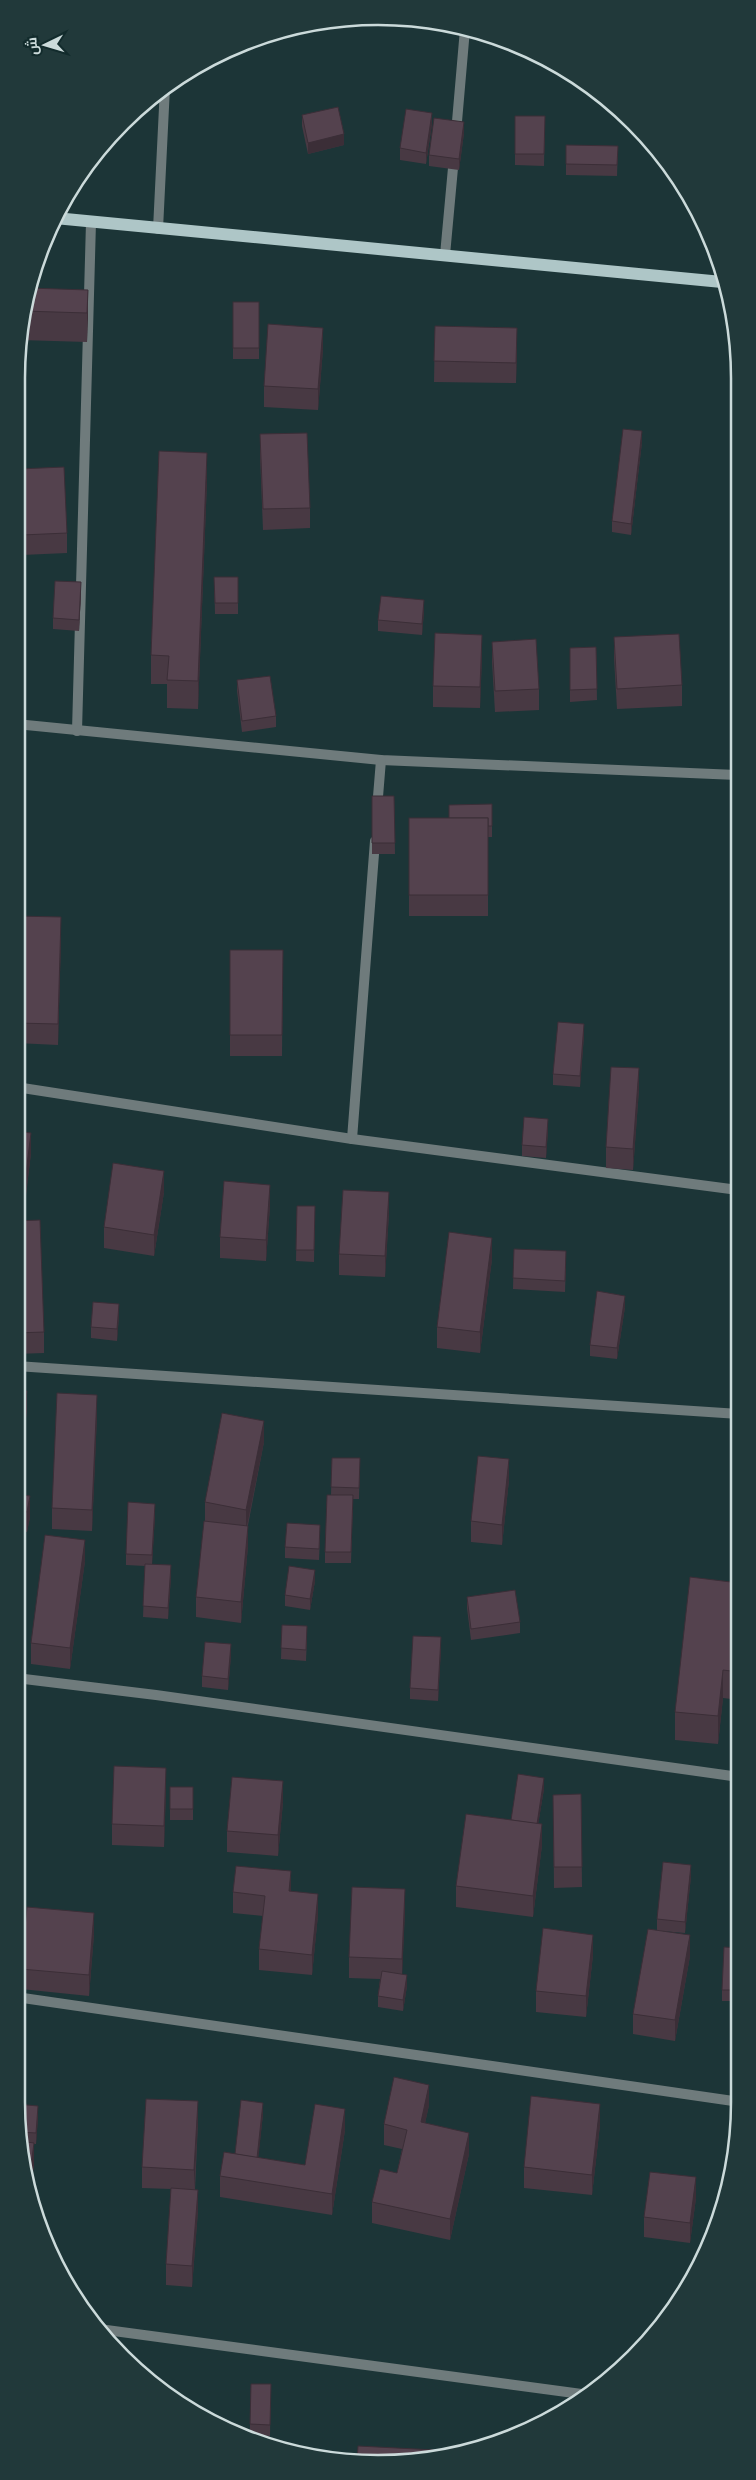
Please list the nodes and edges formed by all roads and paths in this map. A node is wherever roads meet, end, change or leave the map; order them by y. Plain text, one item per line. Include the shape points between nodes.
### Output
1 (464, 36) edge
2 (165, 97) edge
3 (63, 219) edge
4 (91, 222) junction
5 (158, 228) junction
6 (445, 255) junction
7 (717, 282) edge
8 (25, 725) edge
9 (77, 731) junction
10 (381, 760) junction
11 (731, 775) edge
12 (25, 1089) edge
13 (352, 1138) junction
14 (731, 1189) edge
15 (25, 1367) edge
16 (731, 1414) edge
17 (25, 1679) edge
18 (731, 1775) edge
19 (25, 1998) edge
20 (731, 2101) edge
21 (109, 2330) edge
22 (577, 2393) edge

1 - 6 street
2 - 5 street
3 - 4 main road
4 - 5 main road
4 - 9 street
5 - 6 main road
6 - 7 main road
8 - 9 street
9 - 10 street
10 - 11 street
10 - 13 street
12 - 13 street
13 - 14 street
15 - 16 street
17 - 18 street
19 - 20 street
21 - 22 street

